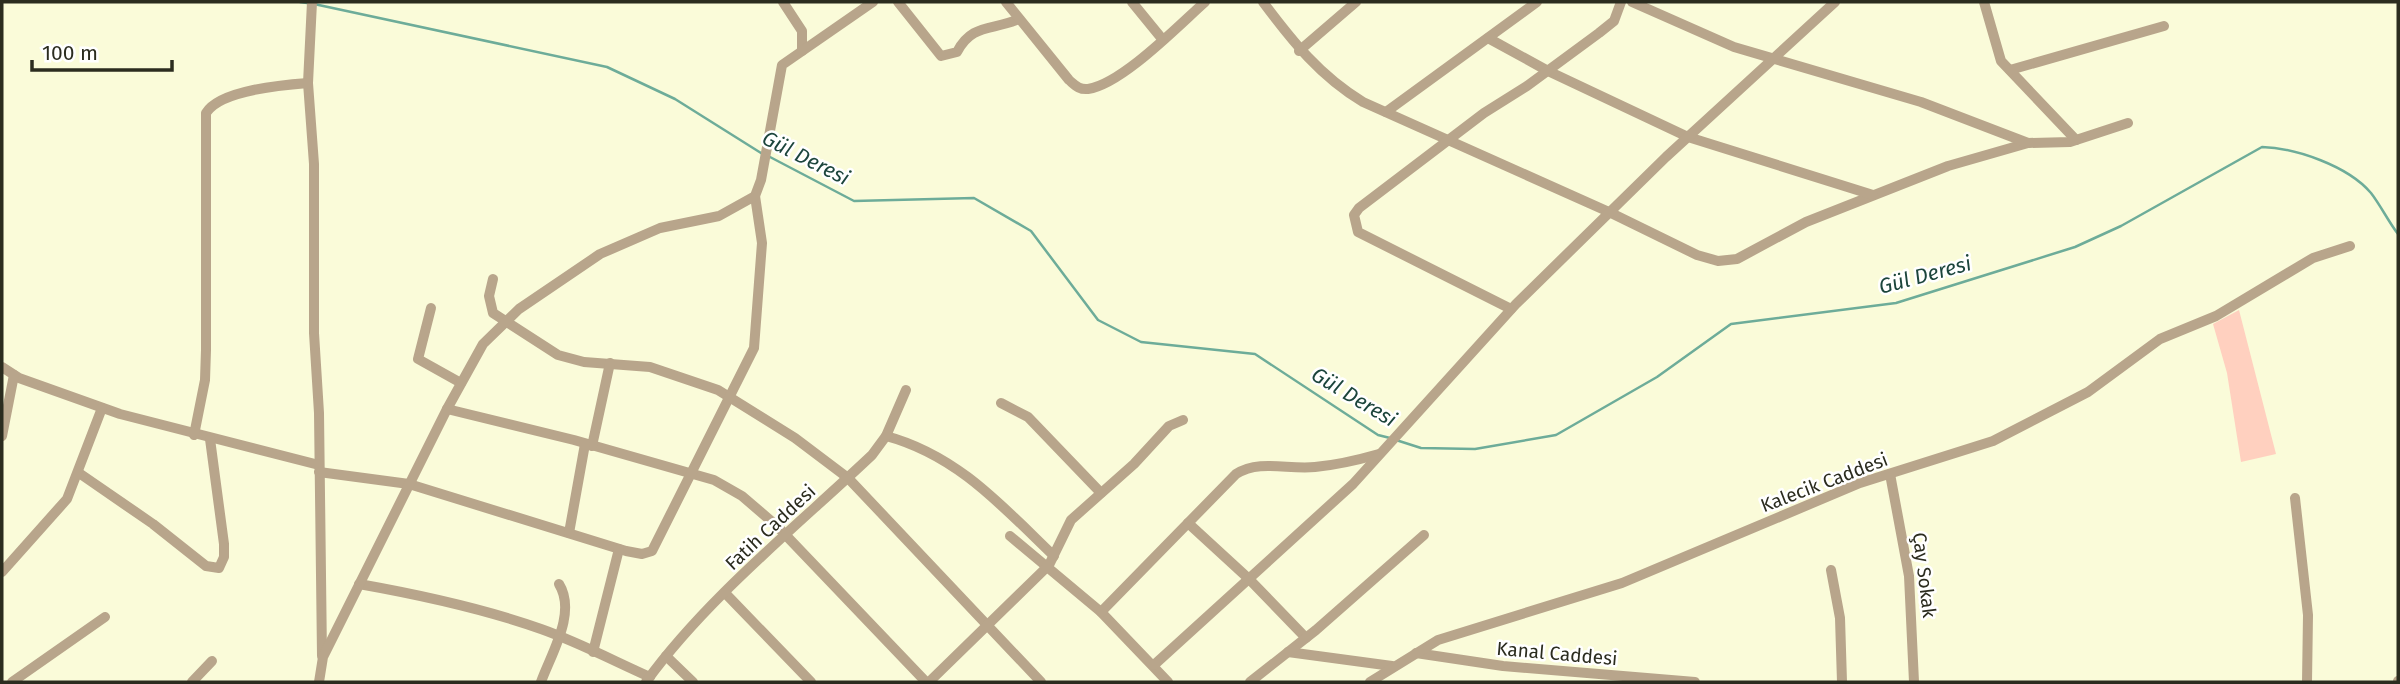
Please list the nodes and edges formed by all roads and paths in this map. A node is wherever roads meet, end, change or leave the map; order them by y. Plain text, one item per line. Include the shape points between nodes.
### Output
1 (312, 2) edge
2 (783, 2) edge
3 (873, 2) edge
4 (898, 2) edge
5 (1006, 2) edge
6 (1132, 2) edge
7 (1205, 2) edge
8 (1263, 2) edge
9 (1356, 2) edge
10 (1537, 2) edge
11 (1621, 2) edge
12 (1632, 2) edge
13 (1835, 2) edge
14 (1984, 2) edge
15 (1019, 19) junction
16 (2164, 26) dead end
17 (1488, 38) junction
18 (1163, 40) junction
19 (802, 51) junction
20 (1299, 51) junction
21 (1775, 59) junction
22 (2010, 70) junction
23 (1548, 71) junction
24 (308, 83) junction
25 (1386, 112) junction
26 (2128, 123) dead end
27 (1688, 137) junction
28 (2076, 140) junction
29 (1450, 142) junction
30 (2028, 143) junction
31 (1872, 195) junction
32 (755, 196) junction
33 (1609, 212) junction
34 (2350, 246) dead end
35 (493, 279) dead end
36 (431, 308) dead end
37 (1511, 309) junction
38 (504, 323) junction
39 (610, 363) junction
40 (2, 368) edge
41 (13, 375) junction
42 (461, 383) junction
43 (906, 390) dead end
44 (730, 397) junction
45 (1001, 403) dead end
46 (102, 408) junction
47 (447, 409) junction
48 (1183, 420) dead end
49 (194, 435) junction
50 (2, 436) edge
51 (886, 436) junction
52 (210, 439) junction
53 (589, 445) junction
54 (1382, 453) junction
55 (319, 469) junction
56 (79, 473) junction
57 (691, 474) junction
58 (1890, 474) junction
59 (848, 478) junction
60 (409, 484) junction
61 (1101, 493) junction
62 (2295, 498) dead end
63 (1188, 523) junction
64 (569, 533) junction
65 (1424, 535) dead end
66 (1010, 536) dead end
67 (786, 537) junction
68 (619, 549) junction
69 (1051, 561) junction
70 (1831, 570) dead end
71 (2, 572) edge
72 (1249, 579) junction
73 (359, 584) junction
74 (559, 584) dead end
75 (726, 594) junction
76 (1101, 612) junction
77 (104, 617) dead end
78 (989, 625) junction
79 (558, 636) junction
80 (1306, 638) junction
81 (593, 652) junction
82 (1288, 652) junction
83 (1416, 653) junction
84 (666, 656) junction
85 (322, 659) junction
86 (212, 661) dead end
87 (1154, 665) junction
88 (1392, 666) junction
89 (648, 680) edge
90 (12, 682) edge
91 (192, 682) edge
92 (319, 682) edge
93 (541, 682) edge
94 (693, 682) edge
95 (811, 682) edge
96 (928, 682) edge
97 (1041, 682) edge
98 (1168, 682) edge
99 (1250, 682) edge
100 (1370, 682) edge
101 (1695, 682) edge
102 (1842, 682) edge
103 (1914, 682) edge
104 (2307, 682) edge

1 - 24 street
2 - 19 street via 802,31
3 - 19 street
4 - 15 street via 942,56 957,52 976,30
5 - 15 street
6 - 18 street
7 - 18 street
8 - 20 street
9 - 20 street
10 - 17 street
11 - 23 street via 1614,21
12 - 21 street via 1734,47
13 - 21 street
14 - 22 street via 1999,57
15 - 18 street via 1078,88 1087,89 1121,73
16 - 22 street
17 - 23 street
17 - 25 street
19 - 32 street via 782,65
20 - 25 street via 1340,89
21 - 27 street
21 - 30 street via 1921,102
22 - 28 street
23 - 27 street
23 - 29 street via 1484,113
24 - 49 street via 233,95 211,105 206,113 205,380
24 - 55 street via 314,164
25 - 29 street
26 - 28 street
27 - 31 street
27 - 33 street
28 - 30 street
29 - 33 street
29 - 37 street via 1359,208 1353,219 1355,228
30 - 31 street
31 - 33 street via 1806,222 1737,259 1718,261
32 - 38 street via 719,216 660,228 619,244 566,276
32 - 44 street via 762,243 756,339
33 - 37 street
34 - 58 street, Kalecik Caddesi via 2313,258 2216,316 2160,339 2088,392 2014,431 1979,447
35 - 38 street via 489,306
36 - 42 street via 418,359
37 - 54 street
38 - 39 street via 558,355
38 - 42 street via 484,344
39 - 44 street via 660,369
39 - 53 street
40 - 41 street
41 - 46 street
41 - 50 street
42 - 47 street
43 - 51 street, Fatih Caddesi
44 - 57 street
44 - 59 street
45 - 61 street via 1028,417
46 - 49 street
46 - 56 street
47 - 53 street
47 - 60 street
48 - 61 street via 1170,426
49 - 52 street
51 - 59 street, Fatih Caddesi
51 - 69 street via 945,458 997,501
52 - 55 street
52 - 56 street via 224,556 219,568 206,566
53 - 57 street
53 - 64 street
54 - 63 street via 1313,468 1247,467
54 - 72 street
55 - 60 street
55 - 85 street
56 - 71 street via 55,515
57 - 67 street via 714,480 742,496
57 - 68 street via 652,551 642,554
58 - 83 street, Kalecik Caddesi via 1622,583 1453,634
58 - 103 street, Çay Sokak via 1909,576
59 - 67 street, Fatih Caddesi
59 - 78 street
60 - 64 street
60 - 73 street
61 - 69 street via 1071,520
62 - 104 street via 2308,615
63 - 72 street
63 - 76 street
64 - 68 street
65 - 80 street
66 - 69 street
67 - 75 street, Fatih Caddesi
67 - 96 street
68 - 81 street
69 - 76 street
69 - 78 street
70 - 102 street via 1840,618
72 - 80 street
72 - 87 street
73 - 79 street via 436,597
73 - 85 street
74 - 79 street via 565,620
75 - 84 street, Fatih Caddesi
75 - 95 street
76 - 87 street
77 - 90 street
78 - 96 street
78 - 97 street
79 - 81 street
79 - 93 street
80 - 82 street
81 - 89 street
82 - 88 street
82 - 99 street
83 - 88 street, Kalecik Caddesi
83 - 101 street, Kanal Caddesi via 1503,666
84 - 89 street, Fatih Caddesi
84 - 94 street
85 - 92 street
86 - 91 street
87 - 98 street
88 - 100 street, Kalecik Caddesi

